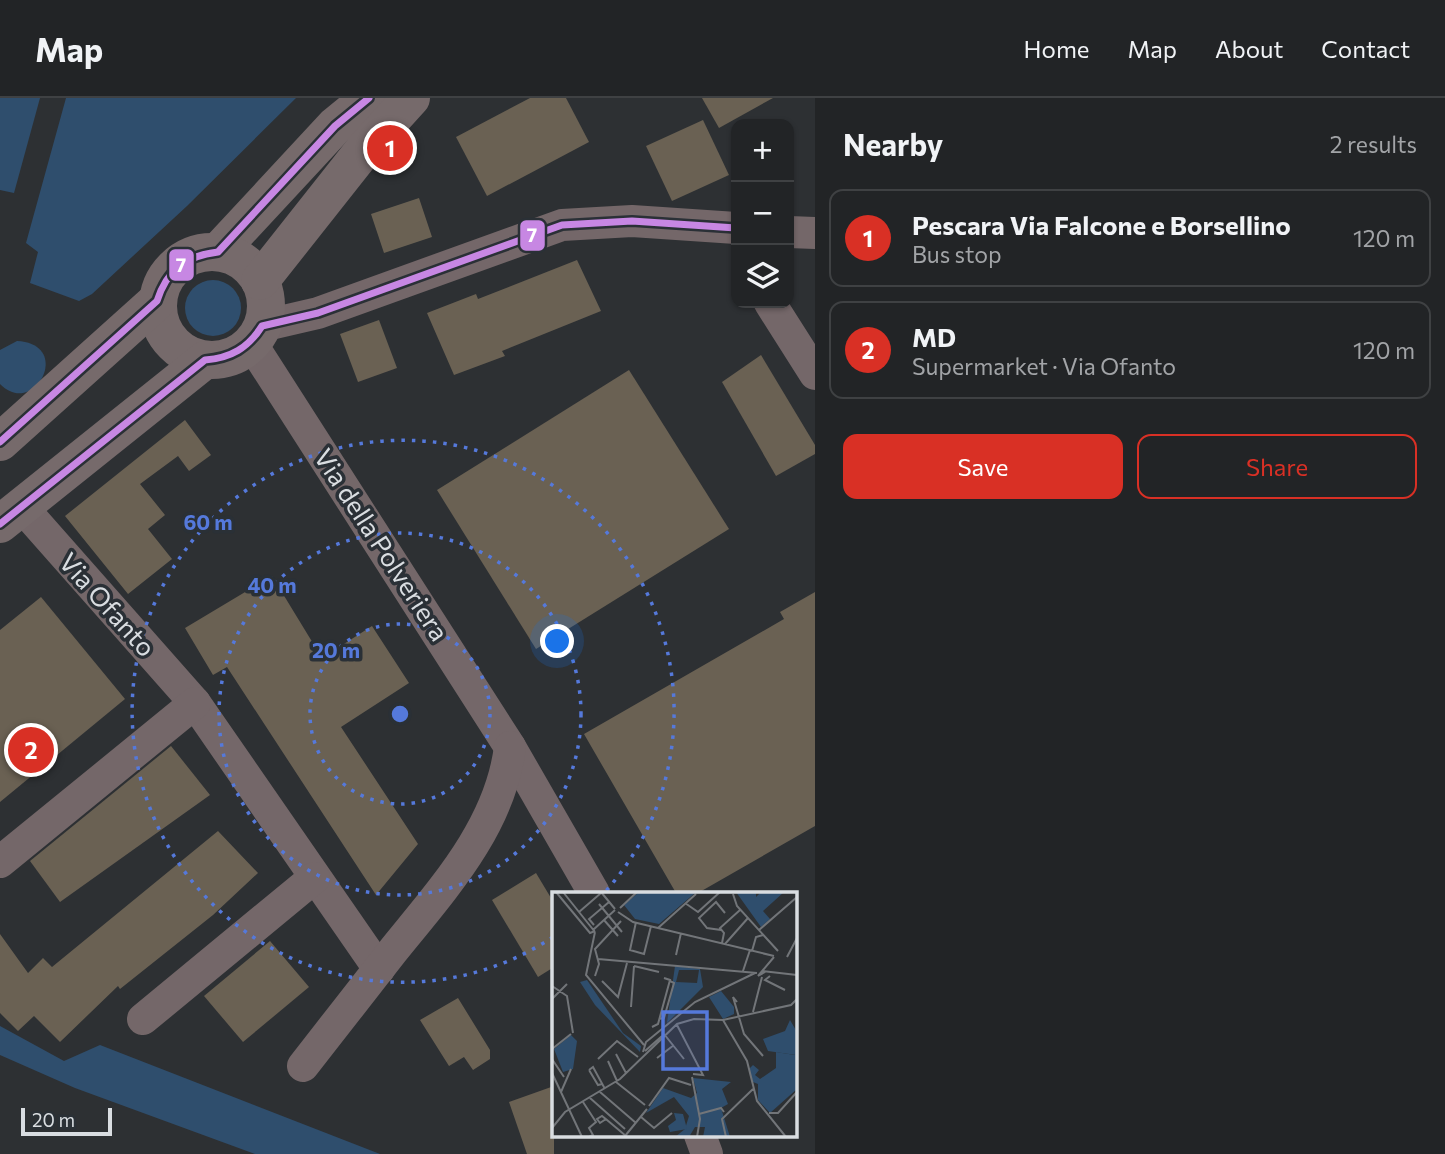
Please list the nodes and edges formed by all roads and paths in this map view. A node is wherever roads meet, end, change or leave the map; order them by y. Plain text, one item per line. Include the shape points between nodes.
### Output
1 (369, 98) edge
2 (411, 98) edge
3 (731, 228) edge
4 (794, 232) edge
5 (815, 233) edge
6 (218, 252) junction
7 (260, 281) junction
8 (158, 301) junction
9 (774, 308) edge
10 (299, 317) junction
11 (257, 335) junction
12 (205, 360) junction
13 (815, 374) edge
14 (278, 385) junction
15 (0, 442) edge
16 (10, 515) edge
17 (195, 703) junction
18 (510, 747) junction
19 (0, 862) edge
20 (314, 878) junction
21 (593, 892) edge
22 (379, 970) junction
23 (143, 1019) dead end
24 (303, 1066) dead end
25 (700, 1136) edge
26 (707, 1154) edge

1 - 6 street via 335,126
2 - 7 street
3 - 10 street via 632,221 562,225
4 - 5 street
6 - 7 street via 235,257
6 - 8 street via 184,259 171,270
7 - 11 street via 265,303
8 - 12 street via 164,333 189,355
8 - 15 street
9 - 13 street
10 - 11 street
10 - 14 street via 278,344
11 - 12 street via 230,356
11 - 14 street, Via della Polveriera
12 - 16 street
14 - 18 street, Via della Polveriera
16 - 17 street, Via Ofanto
17 - 19 street
17 - 20 street, Via Ofanto
18 - 21 street, Via della Polveriera
18 - 22 street via 507,775 485,829
20 - 22 street, Via Ofanto
20 - 23 street
22 - 24 street
25 - 26 street

